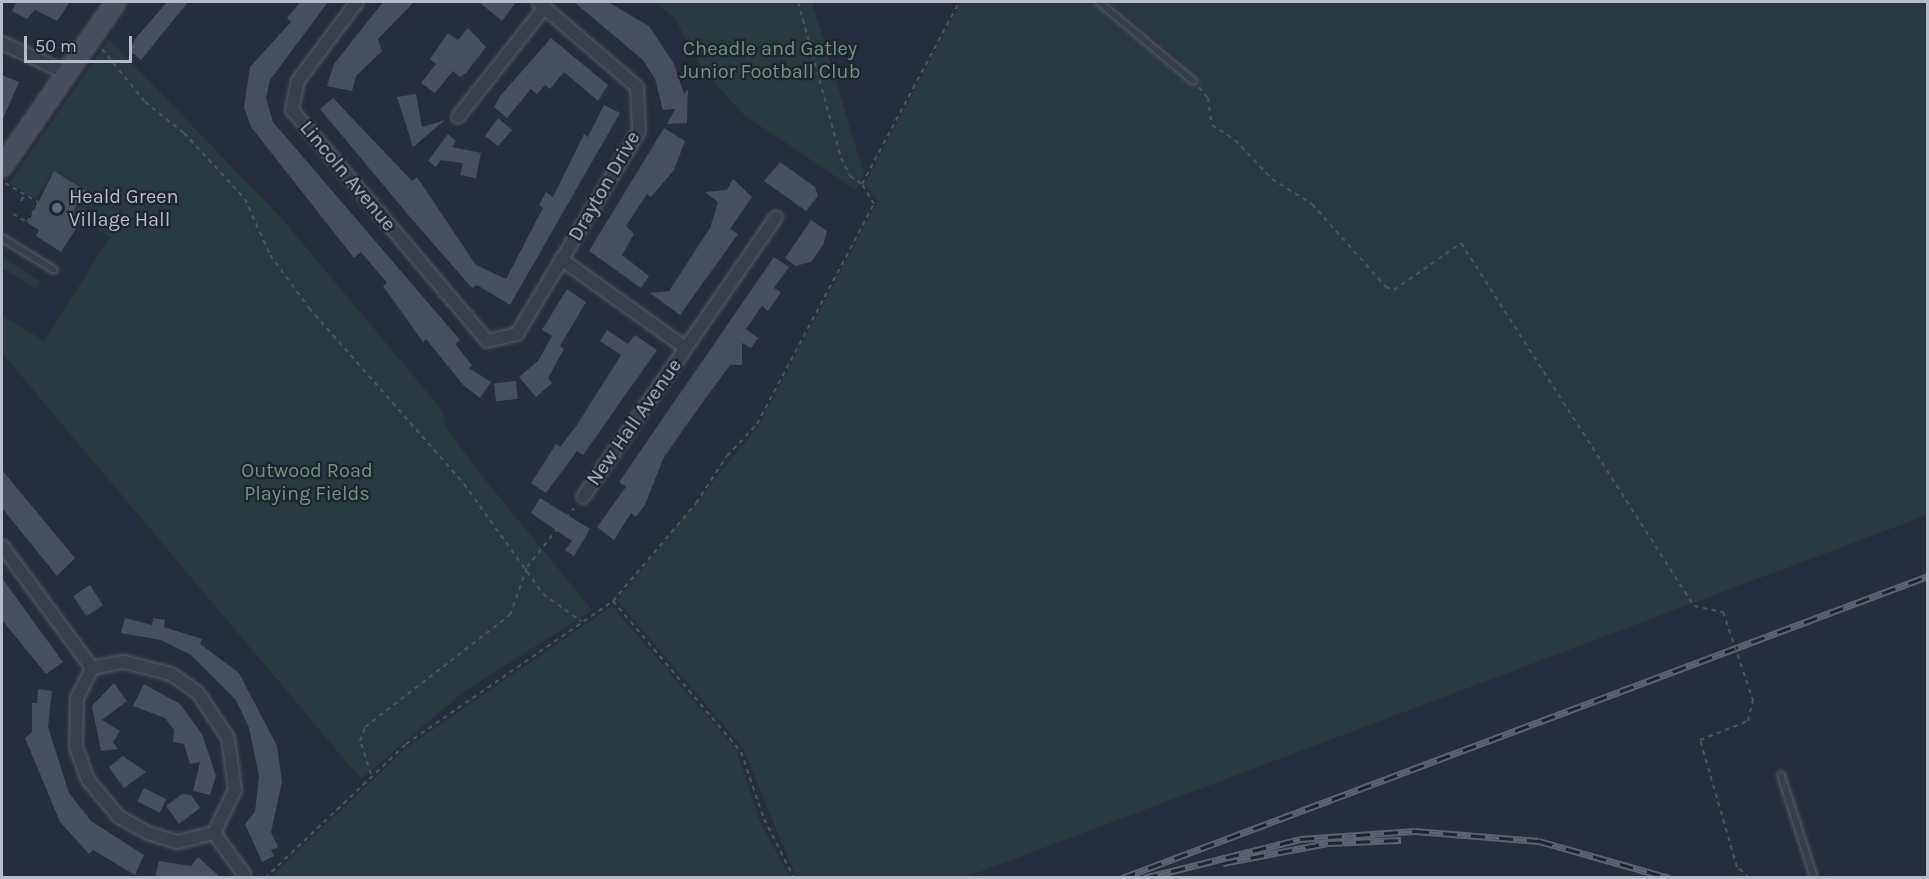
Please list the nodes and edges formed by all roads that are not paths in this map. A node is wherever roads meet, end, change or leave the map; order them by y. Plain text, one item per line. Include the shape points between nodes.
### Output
1 (116, 2) edge
2 (357, 2) edge
3 (1099, 2) edge
4 (541, 4) edge
5 (2, 43) edge
6 (67, 73) junction
7 (1193, 81) road end
8 (458, 117) dead end
9 (2, 167) edge
10 (776, 217) dead end
11 (2, 238) edge
12 (561, 259) junction
13 (54, 270) dead end
14 (487, 341) joint
15 (686, 348) junction
16 (583, 497) road end
17 (2, 546) edge
18 (92, 668) junction
19 (1781, 776) dead end
20 (214, 833) junction
21 (244, 874) dead end
22 (1814, 878) edge

1 - 6 street
2 - 14 street, Lincoln Avenue via 298,81 292,110
3 - 7 lane
4 - 8 street
4 - 12 street, Drayton Drive via 637,87 639,131
5 - 6 street
6 - 9 street
10 - 15 street, New Hall Avenue
11 - 13 lane
12 - 14 street, Drayton Drive via 517,334
12 - 15 street, New Hall Avenue
15 - 16 street, New Hall Avenue
17 - 18 street
18 - 20 street via 77,698 74,731 81,764 96,794 119,817 156,836 177,842
18 - 20 street via 145,663 198,693 213,712 228,738 235,790
19 - 22 lane
20 - 21 street

